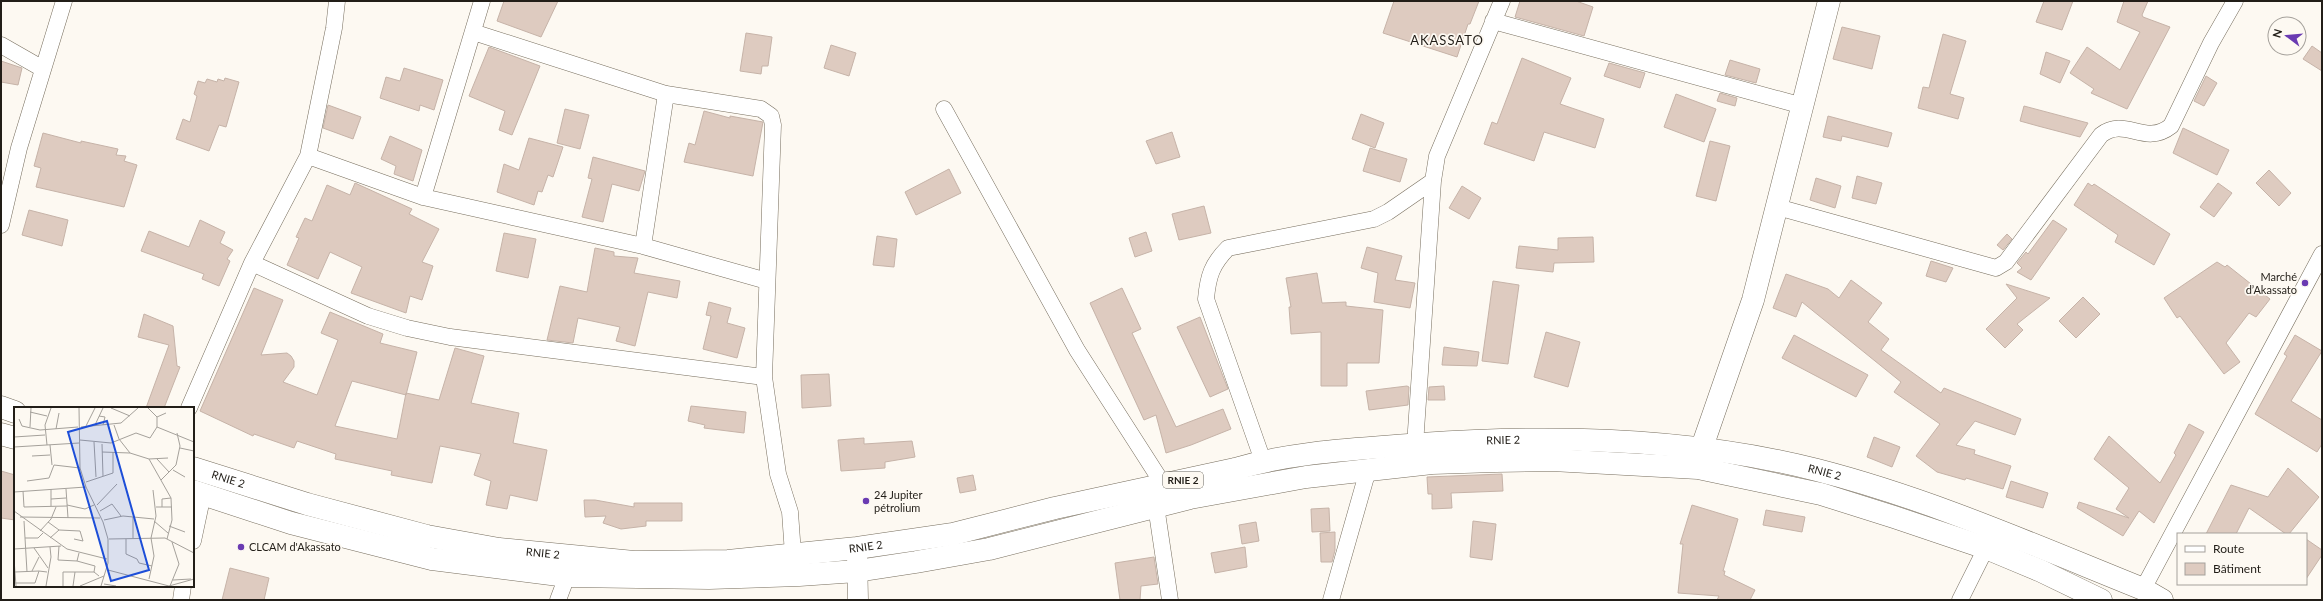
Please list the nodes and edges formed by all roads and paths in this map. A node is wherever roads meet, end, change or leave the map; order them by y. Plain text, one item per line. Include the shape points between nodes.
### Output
1 (64, 1) edge
2 (337, 1) edge
3 (482, 1) edge
4 (1502, 1) edge
5 (1829, 1) edge
6 (2236, 1) edge
7 (1493, 21) junction
8 (473, 32) junction
9 (1, 45) edge
10 (43, 69) junction
11 (666, 94) junction
12 (1803, 106) junction
13 (944, 109) dead end
14 (308, 156) junction
15 (1432, 181) junction
16 (5, 185) edge
17 (423, 197) junction
18 (1777, 207) junction
19 (1, 225) edge
20 (643, 246) junction
21 (2322, 254) edge
22 (252, 263) junction
23 (768, 282) junction
24 (764, 378) junction
25 (1, 407) edge
26 (189, 407) edge
27 (14, 412) edge
28 (1, 434) edge
29 (14, 438) edge
30 (1415, 444) junction
31 (1701, 450) junction
32 (1263, 460) junction
33 (194, 468) edge
34 (1368, 470) junction
35 (1163, 484) junction
36 (198, 492) edge
37 (1156, 506) junction
38 (194, 532) edge
39 (857, 548) junction
40 (1986, 548) junction
41 (792, 554) junction
42 (857, 571) junction
43 (567, 576) junction
44 (184, 587) edge
45 (2143, 589) junction
46 (180, 600) edge
47 (558, 600) edge
48 (858, 600) edge
49 (1170, 600) edge
50 (1331, 600) edge
51 (1960, 600) edge
52 (2101, 600) edge
53 (2162, 600) edge

1 - 10 street
2 - 14 street via 334,28
3 - 8 street
4 - 7 street
5 - 12 main road
6 - 18 street via 2211,43 2171,126 2162,133 2150,135 2122,128 2110,128 2101,135 2006,262 1996,268
7 - 12 street
7 - 15 street via 1444,134
8 - 11 street
8 - 17 street
9 - 10 street
10 - 16 street
11 - 20 street
11 - 23 street via 761,108 771,116 773,125
12 - 18 main road
13 - 35 street via 1077,350
14 - 17 street
14 - 22 street
15 - 30 street
15 - 32 street via 1374,219 1228,248 1215,261 1206,299
16 - 19 street
17 - 20 street
18 - 31 main road via 1745,328
20 - 23 street
21 - 45 street
22 - 24 street via 368,316 407,328 450,337
22 - 26 street
23 - 24 street
24 - 41 street via 778,474 790,512
25 - 27 main road
28 - 29 main road
30 - 31 main road, RNIE 2 / RNIE 2 via 1493,439 1592,440
30 - 32 main road, RNIE 2 / RNIE 2 via 1342,449
31 - 45 main road, RNIE 2 / RNIE 2 via 1815,469 1888,491 2001,530
32 - 35 main road, RNIE 2 / RNIE 2
33 - 41 main road, RNIE 2 / RNIE 2 via 307,504 404,530 499,549 634,562 728,561
34 - 37 main road, RNIE 2 / RNIE 2 via 1248,486
34 - 40 main road, RNIE 2 / RNIE 2 via 1432,463 1545,460 1698,468 1821,494
34 - 50 street
35 - 39 main road, RNIE 2 / RNIE 2 via 954,534
36 - 38 street
36 - 43 main road, RNIE 2 / RNIE 2 via 291,523 432,559
37 - 42 main road, RNIE 2 / RNIE 2 via 989,549
37 - 49 street
39 - 41 main road, RNIE 2 / RNIE 2
39 - 42 street
40 - 51 street
40 - 52 main road, RNIE 2 / RNIE 2
42 - 43 main road, RNIE 2 / RNIE 2 via 799,576 709,578
42 - 48 street
43 - 47 street
44 - 46 street
45 - 53 main road, RNIE 2 / RNIE 2

